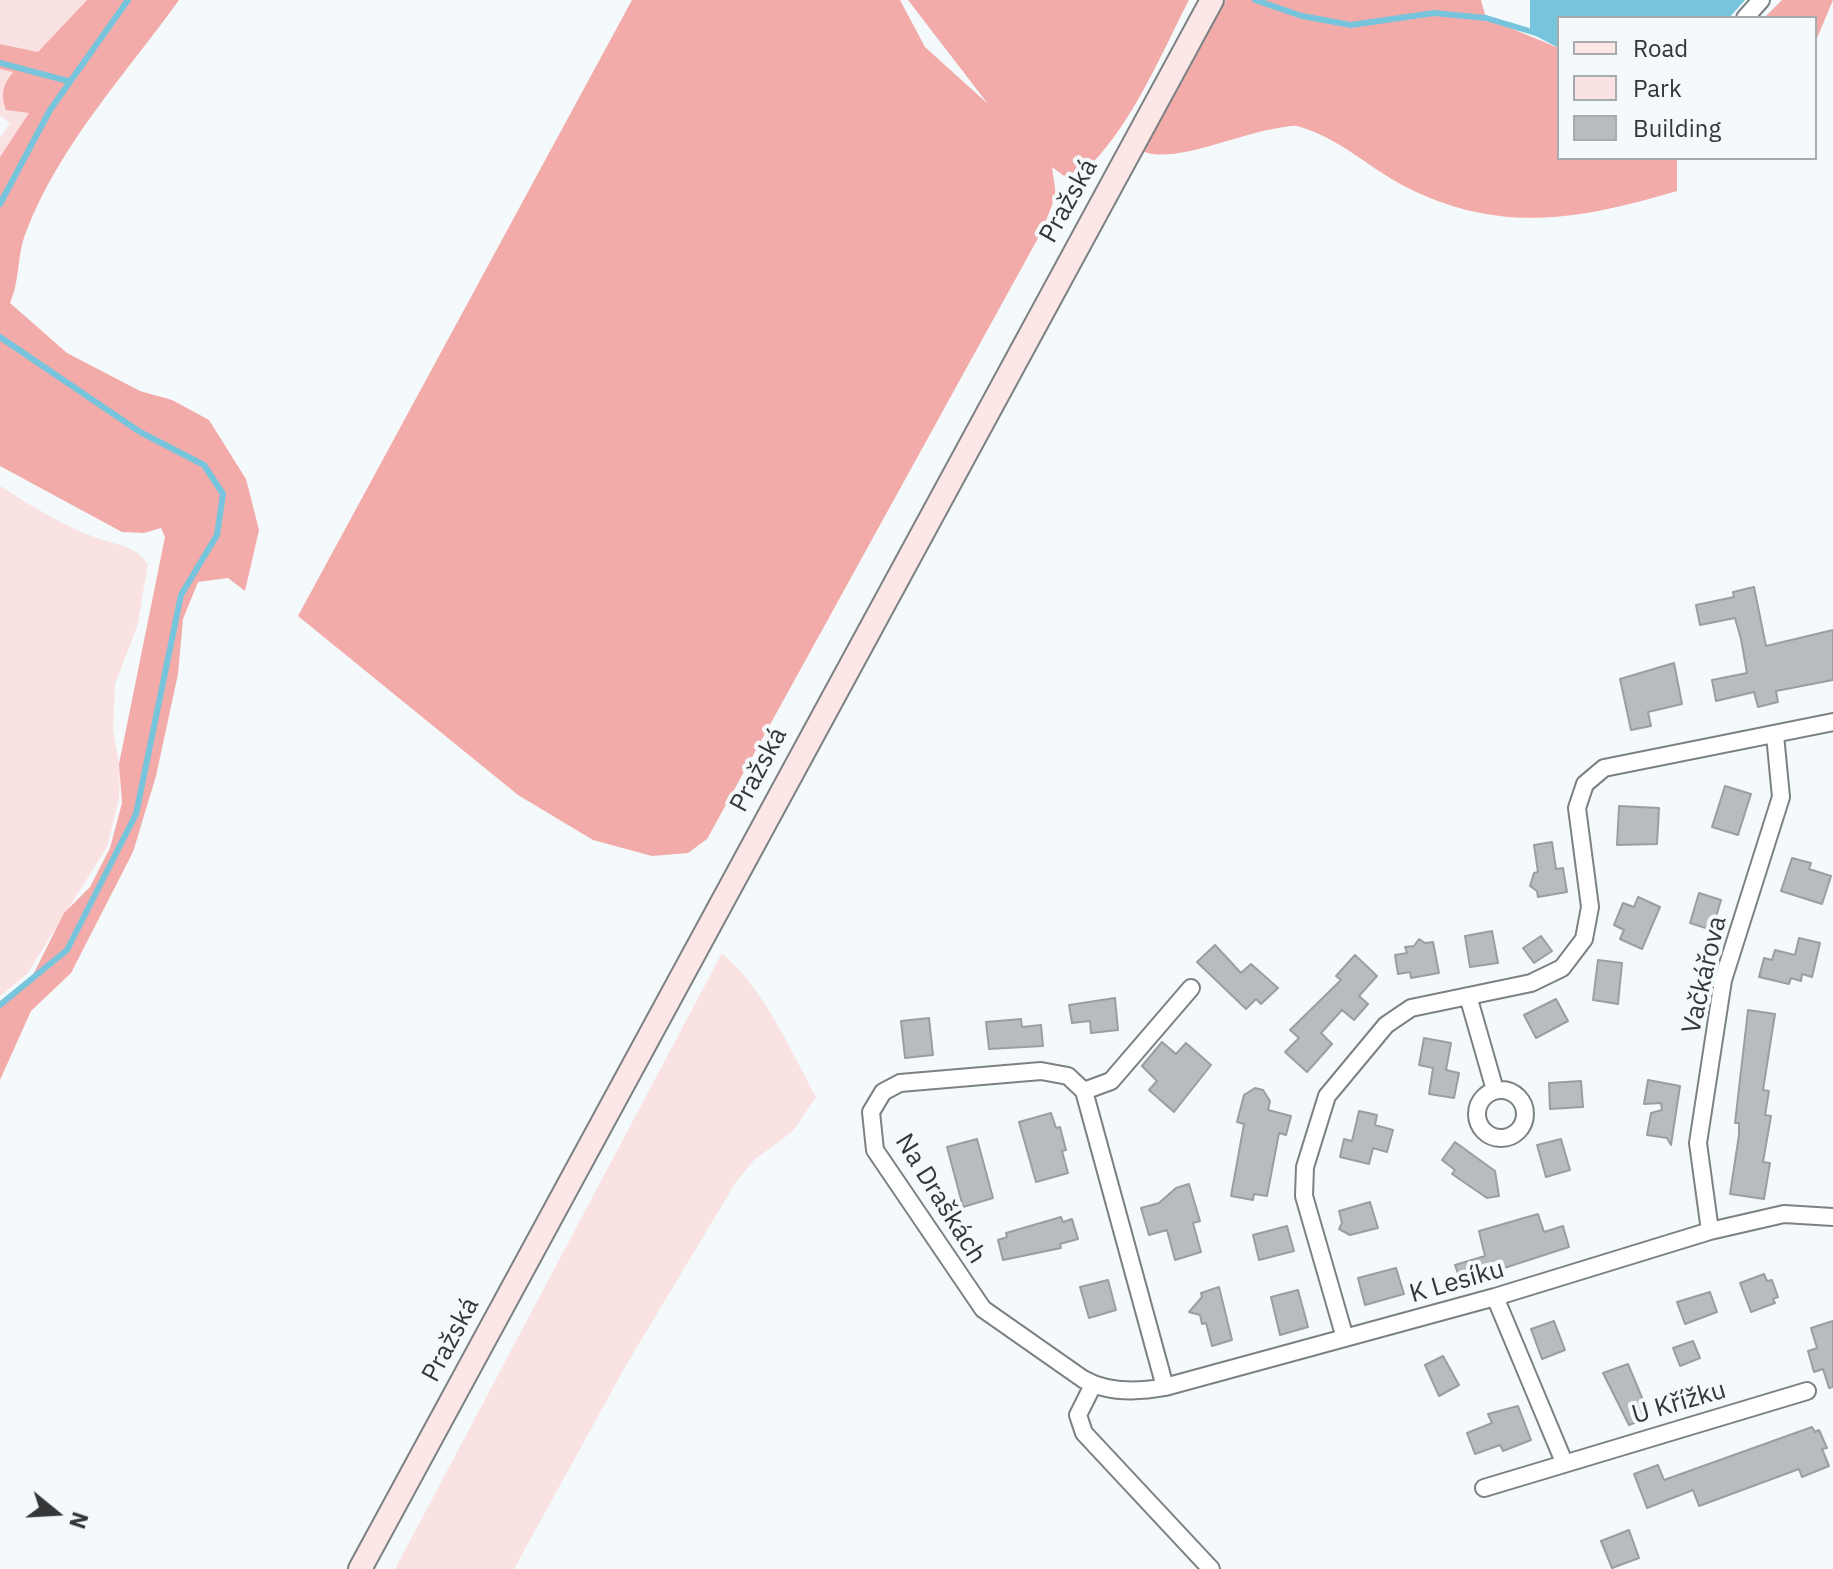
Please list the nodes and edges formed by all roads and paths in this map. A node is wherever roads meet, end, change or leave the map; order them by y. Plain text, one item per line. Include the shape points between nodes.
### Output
1 (1212, 0) edge
2 (1761, 0) edge
3 (1747, 16) edge
4 (1833, 722) edge
5 (1775, 735) junction
6 (1191, 988) dead end
7 (1468, 996) junction
8 (1495, 1090) dead end
9 (1084, 1091) junction
10 (1833, 1217) edge
11 (1710, 1231) junction
12 (1495, 1297) junction
13 (1345, 1338) junction
14 (1093, 1385) junction
15 (1165, 1387) junction
16 (1807, 1391) dead end
17 (1564, 1462) junction
18 (1484, 1488) dead end
19 (360, 1569) edge
20 (1211, 1569) edge

1 - 19 main road, Pražská
2 - 3 street
4 - 5 street
5 - 7 street via 1604,768 1585,784 1577,808 1590,907 1584,939 1562,968 1531,983
5 - 11 street, Vačkářova via 1781,797 1723,980 1698,1143
6 - 9 street via 1111,1081
7 - 8 street
7 - 13 street via 1411,1008 1386,1025 1327,1096 1305,1167 1304,1196
9 - 14 street, Na Draškách via 1068,1076 1041,1071 900,1083 883,1092 871,1112 875,1150 983,1309
9 - 15 street
10 - 11 street, K Lesíku via 1784,1214
11 - 12 street, K Lesíku
12 - 13 street, K Lesíku
12 - 17 street
13 - 15 street, K Lesíku
14 - 15 street, K Lesíku
14 - 20 street via 1078,1415 1084,1433
16 - 17 street, U Křížku
17 - 18 street, U Křížku

